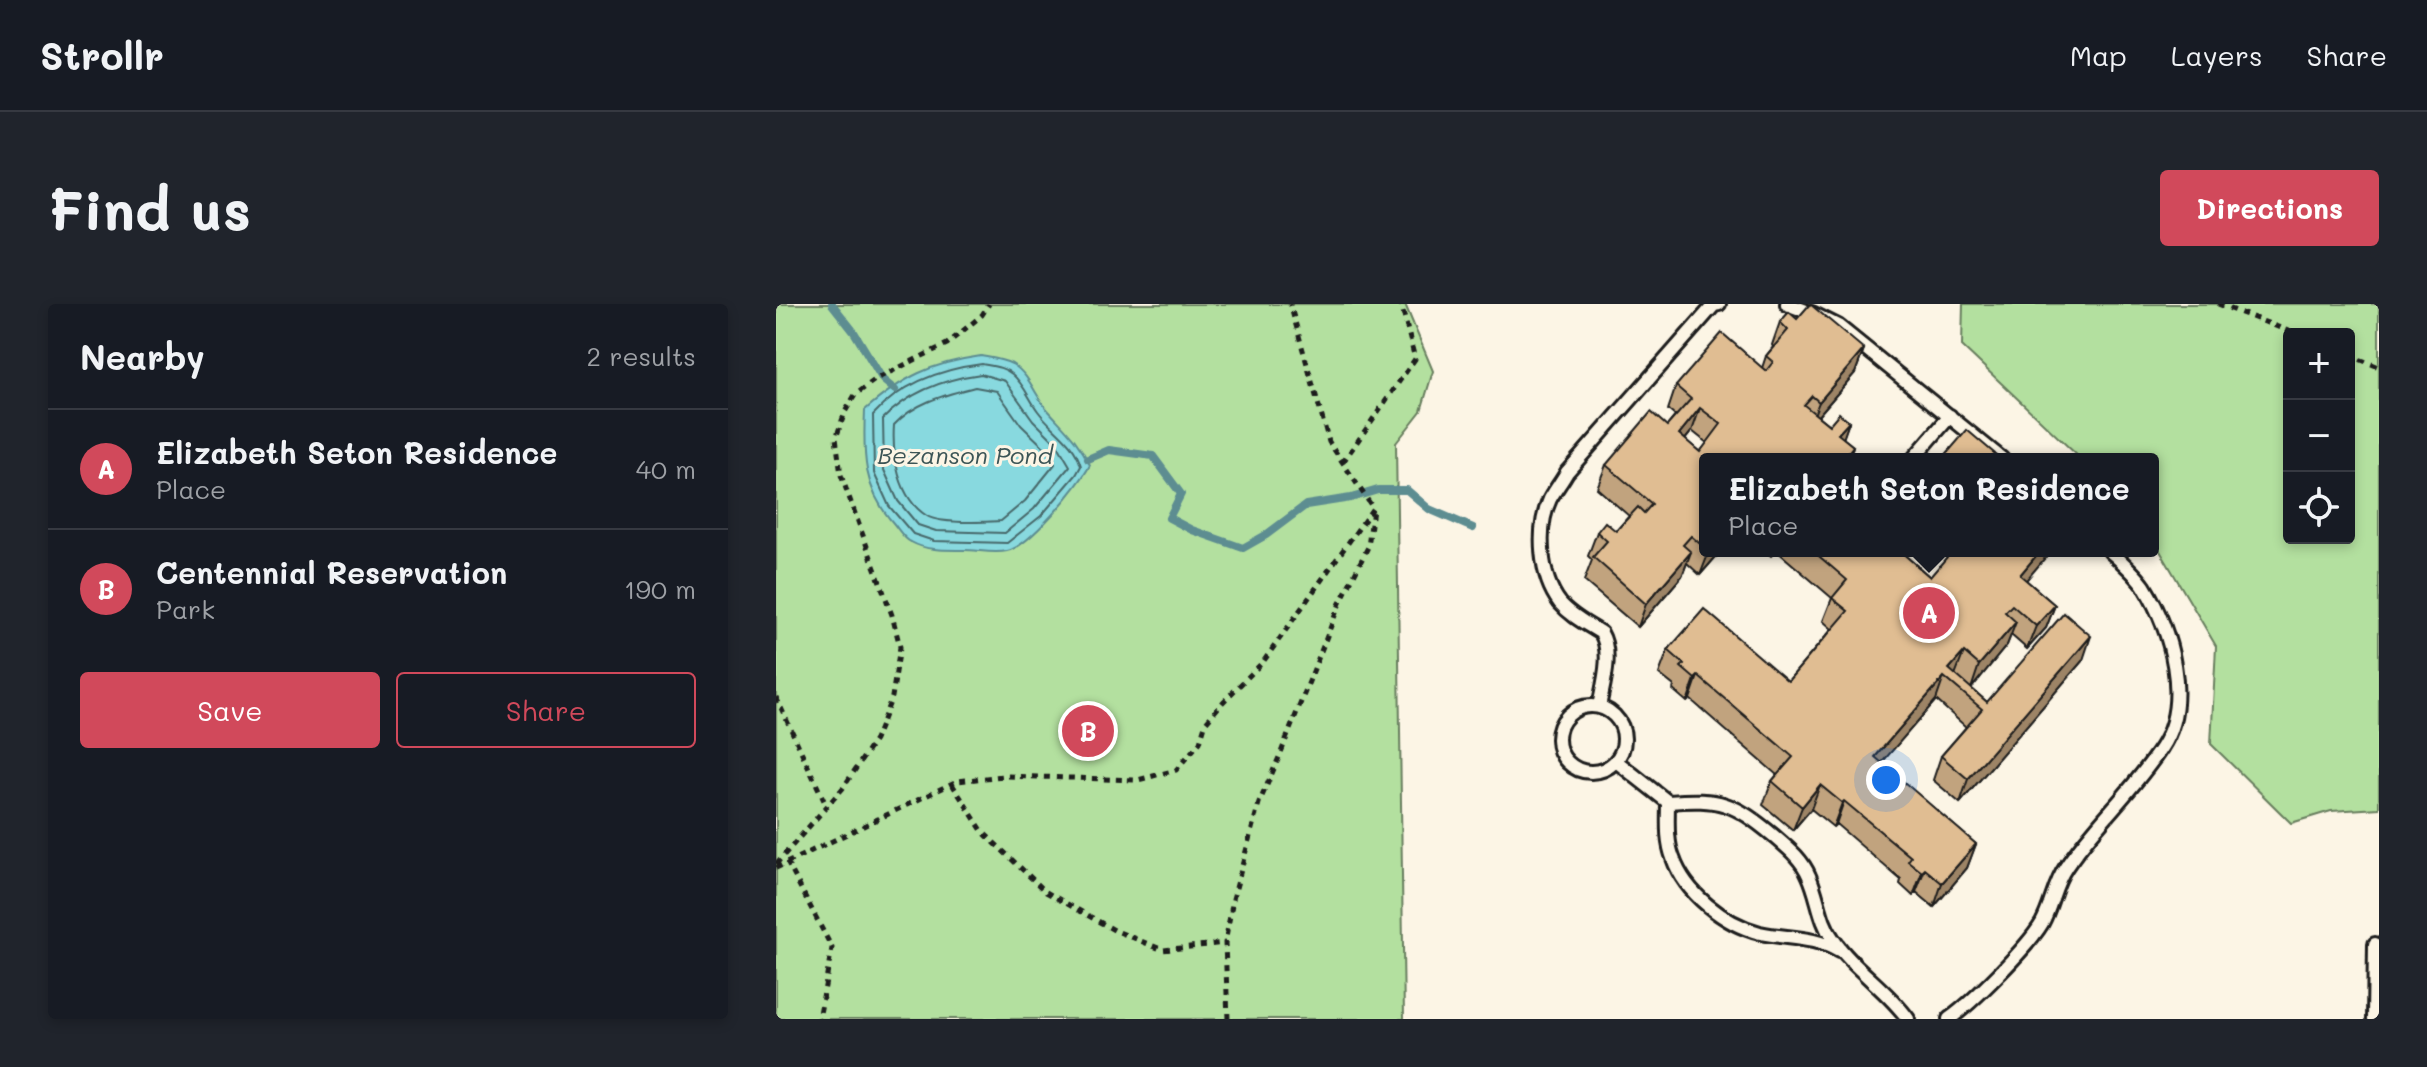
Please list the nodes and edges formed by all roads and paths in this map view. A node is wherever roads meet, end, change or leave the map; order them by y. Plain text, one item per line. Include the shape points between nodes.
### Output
1 (989, 304) edge
2 (1290, 304) edge
3 (1401, 304) edge
4 (1719, 304) edge
5 (1787, 304) edge
6 (2218, 304) edge
7 (2283, 329) edge
8 (2355, 357) edge
9 (2379, 367) edge
10 (1950, 416) junction
11 (1918, 453) edge
12 (1995, 453) edge
13 (1343, 462) junction
14 (1373, 508) junction
15 (2116, 557) edge
16 (776, 697) edge
17 (1599, 707) junction
18 (1616, 761) junction
19 (952, 784) junction
20 (1668, 802) junction
21 (827, 807) junction
22 (787, 862) junction
23 (776, 866) edge
24 (1225, 943) junction
25 (2375, 944) dead end
26 (1845, 955) junction
27 (819, 1019) edge
28 (1228, 1019) edge
29 (1908, 1019) edge
30 (1949, 1019) edge
31 (2374, 1019) edge

1 - 21 path via 947,344 855,395 836,438 841,475 900,647 892,697 875,740
2 - 13 path via 1329,442
3 - 13 path via 1415,359
4 - 17 lane via 1567,472 1549,501 1542,544 1551,589 1562,605 1605,638
5 - 10 lane via 1838,326
6 - 7 path
8 - 9 path
10 - 11 lane
10 - 12 lane
13 - 14 path
14 - 19 path via 1263,662 1206,722 1200,742 1176,770 1138,780 1004,776
14 - 24 path via 1368,547 1259,803
15 - 30 lane via 2143,585 2166,635 2176,697 2172,726 2161,750 2067,865 2032,936
16 - 21 path
17 - 18 lane via 1615,716 1622,729 1624,742
17 - 18 lane via 1582,707 1566,717 1558,745 1568,763 1587,772
18 - 20 lane
19 - 22 path
19 - 24 path via 983,832 1046,892 1163,950
20 - 26 lane via 1703,799 1732,806 1795,854 1809,874 1827,931
20 - 26 lane via 1672,856 1703,900 1747,929 1806,938
21 - 23 path
22 - 23 path
22 - 27 path via 832,948
24 - 28 path
25 - 31 lane
26 - 29 lane

